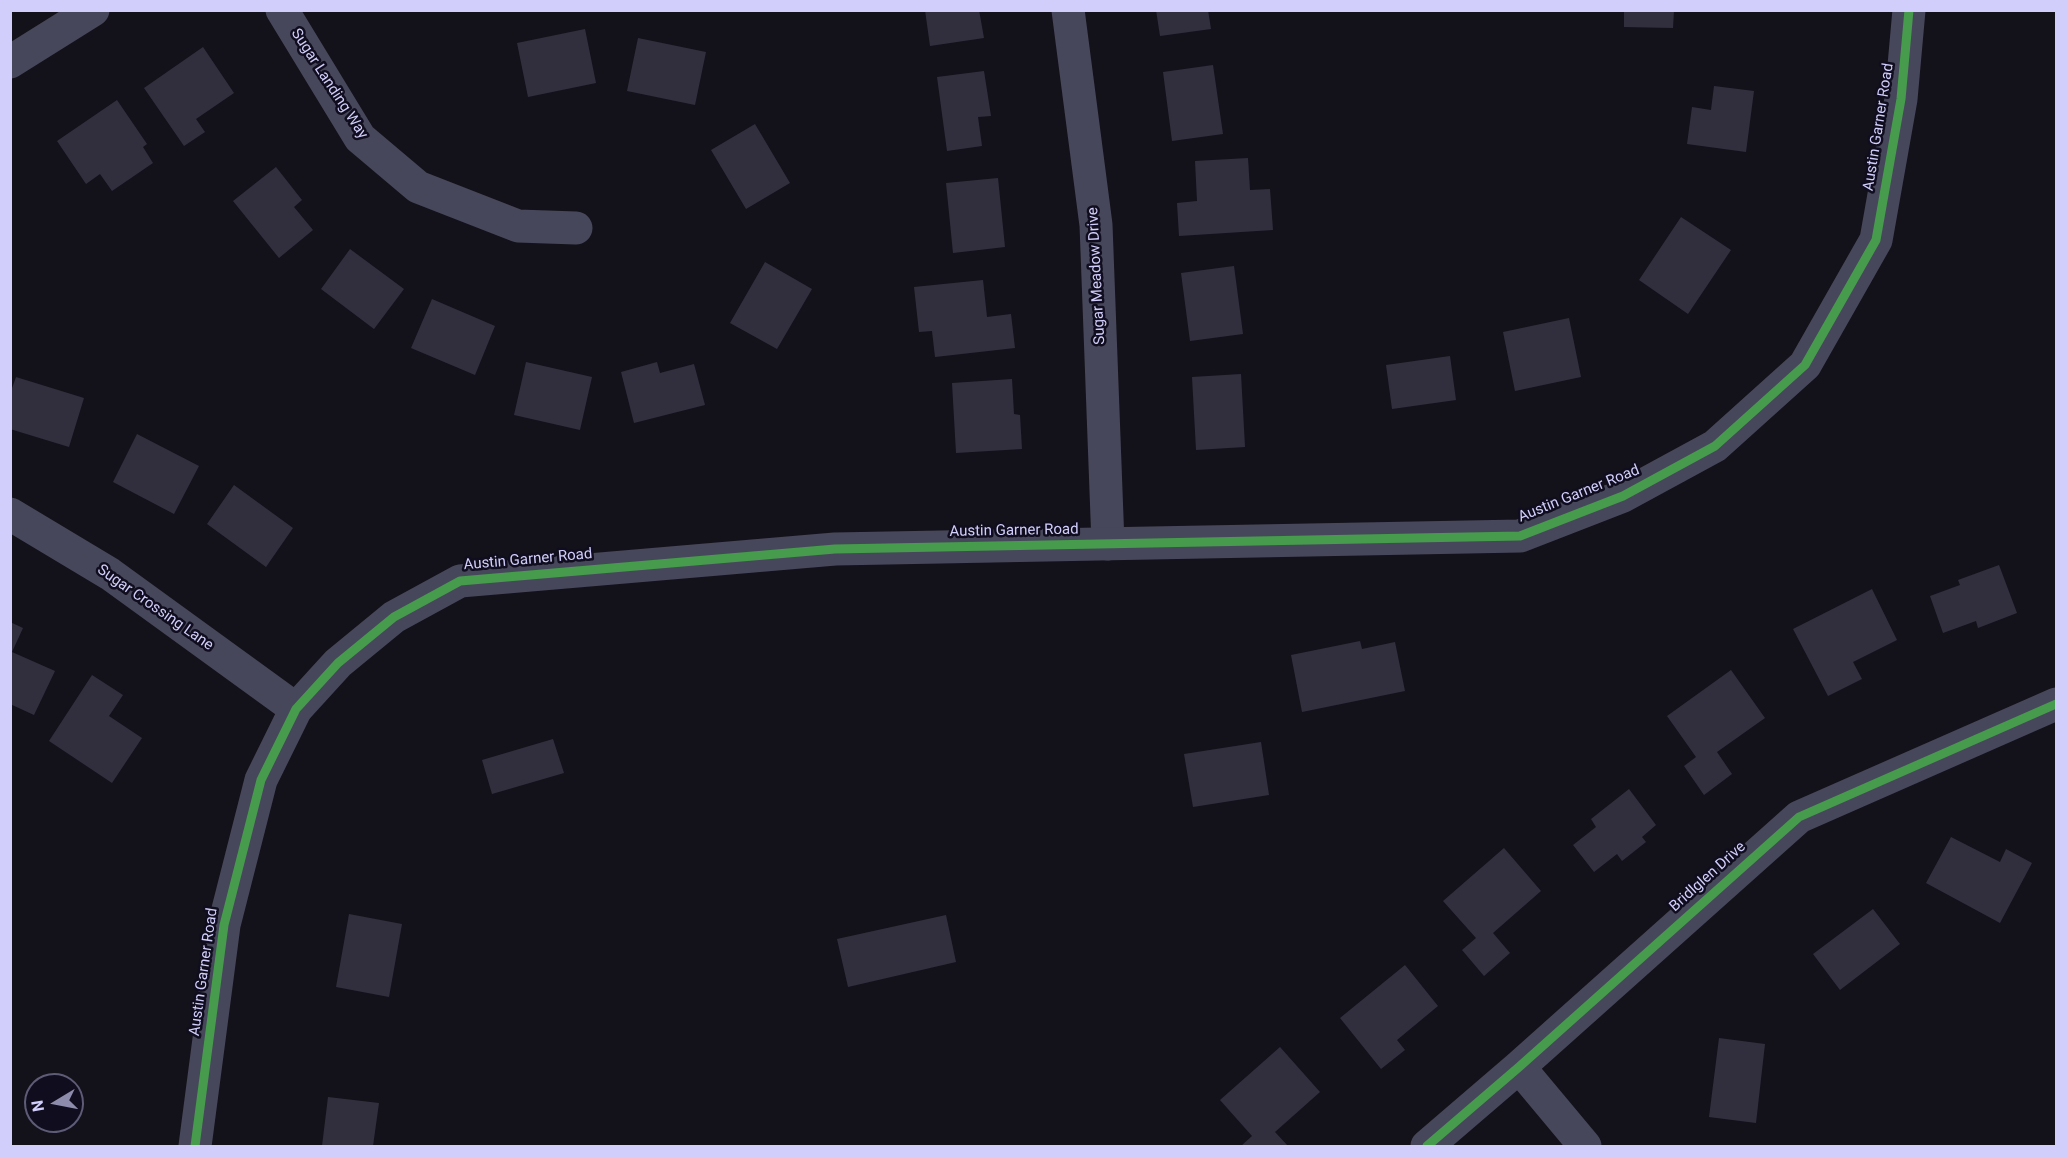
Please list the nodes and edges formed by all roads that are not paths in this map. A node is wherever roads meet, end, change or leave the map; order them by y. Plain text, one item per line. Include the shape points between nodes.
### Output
1 (93, 10) edge
2 (282, 10) edge
3 (1068, 10) edge
4 (1909, 10) edge
5 (10, 62) edge
6 (576, 228) dead end
7 (10, 514) edge
8 (1108, 544) junction
9 (2056, 704) edge
10 (296, 709) junction
11 (1519, 1067) junction
12 (195, 1146) edge
13 (1427, 1146) edge
14 (1585, 1146) edge

1 - 5 street
2 - 6 street, Sugar Landing Way via 360,138 418,187 518,226
3 - 8 street, Sugar Meadow Drive via 1096,225
4 - 8 street, Austin Garner Road via 1901,99 1876,240 1805,365 1715,446 1623,496 1521,536
7 - 10 street, Sugar Crossing Lane via 110,574
8 - 10 street, Austin Garner Road via 835,549 459,580 394,617 338,663
9 - 11 street, Bridlglen Drive via 1799,817
10 - 12 street, Austin Garner Road via 261,780 224,925
11 - 13 street, Bridlglen Drive
11 - 14 street

